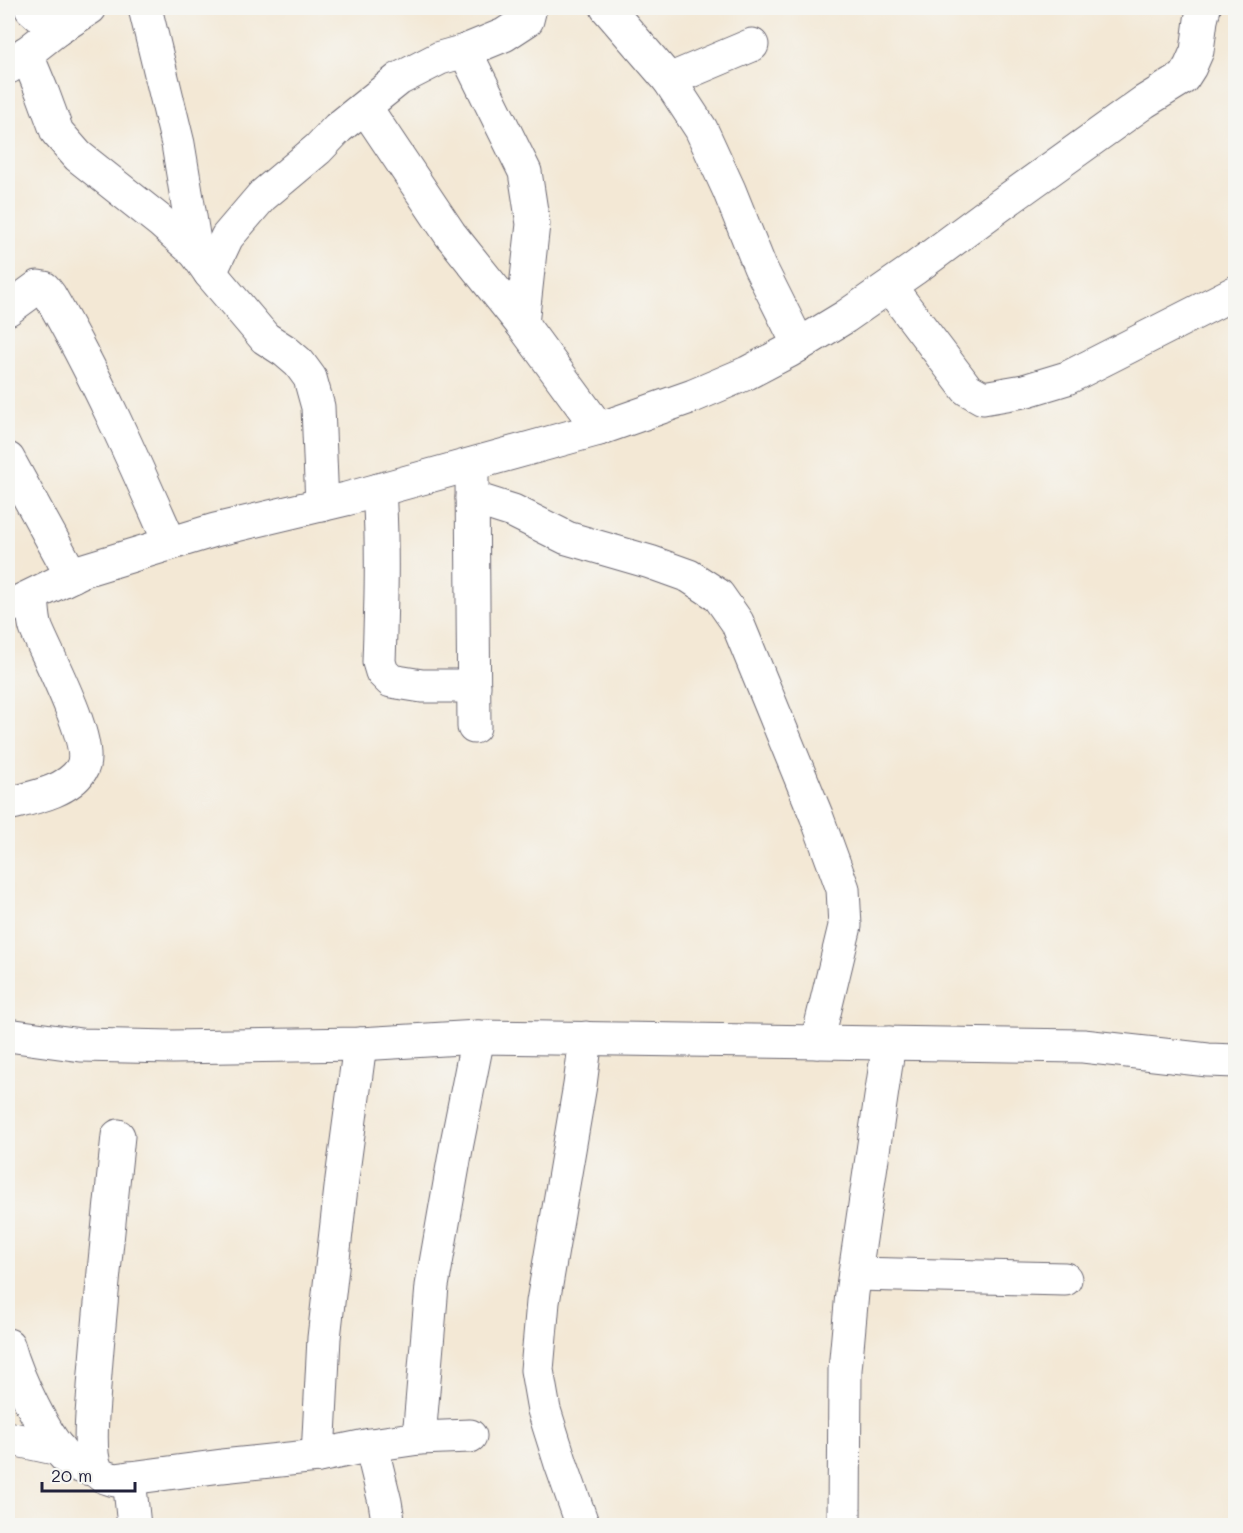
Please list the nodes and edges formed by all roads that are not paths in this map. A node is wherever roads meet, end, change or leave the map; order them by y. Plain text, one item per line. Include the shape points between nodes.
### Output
1 (31, 8) edge
2 (90, 8) edge
3 (145, 8) edge
4 (530, 8) edge
5 (607, 8) edge
6 (1204, 8) edge
7 (56, 30) junction
8 (752, 45) dead end
9 (465, 51) junction
10 (17, 61) edge
11 (669, 80) junction
12 (365, 107) junction
13 (203, 263) junction
14 (890, 287) junction
15 (1236, 292) edge
16 (8, 309) edge
17 (522, 324) junction
18 (799, 345) junction
19 (599, 429) junction
20 (8, 459) edge
21 (471, 465) junction
22 (379, 490) junction
23 (472, 498) junction
24 (322, 505) junction
25 (170, 543) junction
26 (72, 576) junction
27 (20, 601) edge
28 (474, 686) junction
29 (474, 727) dead end
30 (8, 804) edge
31 (8, 1035) edge
32 (478, 1037) junction
33 (585, 1038) junction
34 (817, 1042) junction
35 (889, 1043) junction
36 (360, 1044) junction
37 (1236, 1061) edge
38 (118, 1136) dead end
39 (855, 1274) junction
40 (1065, 1279) dead end
41 (8, 1346) edge
42 (470, 1436) dead end
43 (8, 1438) edge
44 (419, 1438) junction
45 (371, 1445) junction
46 (59, 1449) junction
47 (318, 1456) junction
48 (96, 1470) junction
49 (129, 1478) junction
50 (134, 1526) edge
51 (389, 1526) edge
52 (583, 1526) edge
53 (843, 1526) edge

1 - 7 street
2 - 7 street
3 - 13 street
4 - 9 street via 527,20 504,35
5 - 11 street
6 - 14 street via 1197,51 1183,78 1144,102
7 - 10 street
8 - 11 street
9 - 12 street via 440,58 399,79
9 - 17 street via 525,172 533,224
10 - 13 street via 43,94 57,132 78,156 160,221
11 - 18 street via 701,129 759,267
12 - 13 street via 262,196
12 - 17 street via 450,234
13 - 24 street via 265,338 299,363 310,378 318,407
14 - 15 street via 968,389 983,398 1024,392 1067,378
14 - 18 street
16 - 25 street via 38,287 50,296 111,410
17 - 19 street
18 - 19 street via 693,396
19 - 21 street
20 - 26 street
21 - 22 street
21 - 23 street
22 - 24 street
22 - 28 street via 382,672 391,681 422,686
23 - 28 street
23 - 34 street via 513,511 567,538 689,576 718,595 737,622 843,889 845,926
24 - 25 street
25 - 26 street
26 - 27 street
27 - 30 street via 65,690 85,762 69,783
28 - 29 street
31 - 36 street via 81,1045
32 - 33 street
32 - 36 street
32 - 44 street via 432,1286
33 - 34 street
33 - 52 street via 543,1302 537,1370 544,1410
34 - 35 street
35 - 37 street via 1083,1046
35 - 39 street
36 - 47 street via 324,1338
38 - 48 street via 99,1308 92,1425
39 - 40 street
39 - 53 street via 845,1370
41 - 46 street via 36,1412
42 - 44 street
43 - 46 street
44 - 45 street
45 - 47 street
45 - 51 street
46 - 48 street via 71,1462
47 - 49 street
48 - 49 street via 115,1480
49 - 50 street

